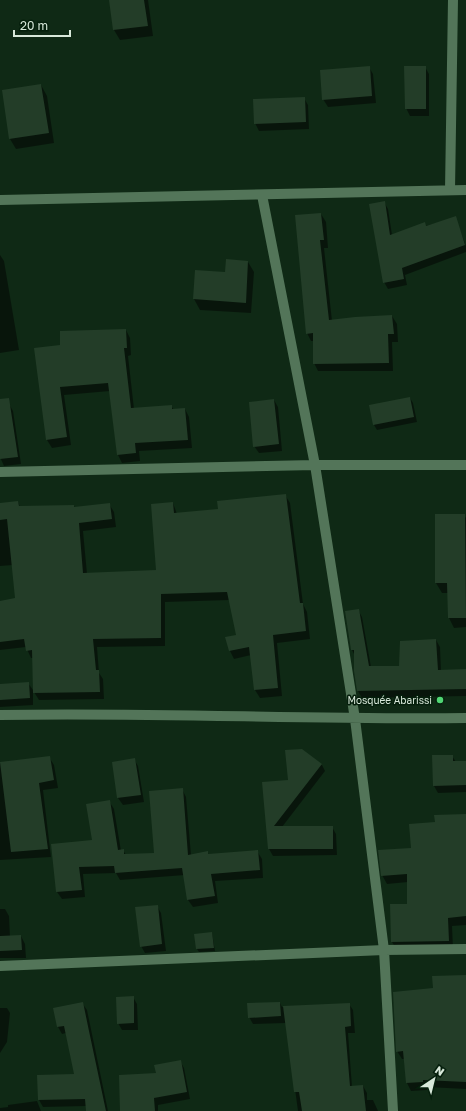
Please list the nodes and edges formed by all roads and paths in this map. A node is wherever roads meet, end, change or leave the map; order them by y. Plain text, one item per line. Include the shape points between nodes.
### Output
1 (453, 0) edge
2 (450, 190) junction
3 (466, 190) edge
4 (262, 195) junction
5 (0, 200) edge
6 (315, 465) junction
7 (466, 465) edge
8 (0, 472) edge
9 (0, 715) edge
10 (466, 718) edge
11 (355, 719) junction
12 (466, 949) edge
13 (384, 950) junction
14 (0, 966) edge
15 (393, 1111) edge

1 - 2 street
2 - 3 street
2 - 4 street
4 - 5 street
4 - 6 street
6 - 7 street
6 - 8 street
6 - 11 street
9 - 11 street
10 - 11 street
11 - 13 street
12 - 13 street
13 - 14 street
13 - 15 street

